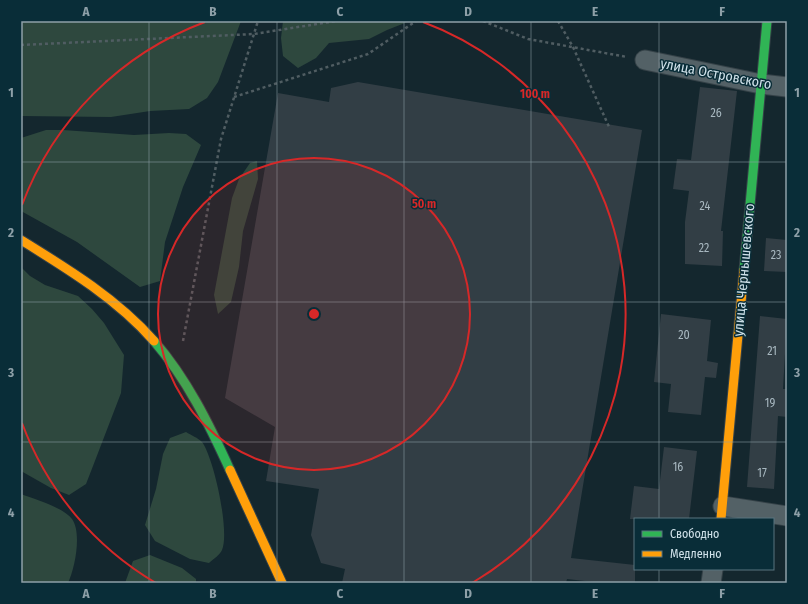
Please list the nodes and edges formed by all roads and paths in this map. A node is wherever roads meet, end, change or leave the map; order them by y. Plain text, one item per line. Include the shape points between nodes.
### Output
1 (258, 21) edge
2 (336, 21) edge
3 (416, 21) edge
4 (482, 21) edge
5 (558, 21) edge
6 (767, 21) edge
7 (254, 34) junction
8 (21, 45) edge
9 (572, 47) junction
10 (645, 60) joint
11 (761, 84) junction
12 (787, 87) edge
13 (234, 97) junction
14 (610, 129) dead end
15 (21, 240) edge
16 (178, 371) junction
17 (722, 513) edge
18 (787, 516) edge
19 (713, 570) edge
20 (282, 583) edge
21 (711, 583) edge

1 - 7 path
2 - 7 path
3 - 13 path via 368,54
4 - 9 path via 528,39
5 - 9 path
6 - 11 street, улица Чернышевского
7 - 8 path
7 - 13 path
9 - 10 path
9 - 14 path
10 - 11 street, улица Островского
11 - 12 street, улица Островского
11 - 17 street, улица Чернышевского
13 - 16 path via 221,139
15 - 16 street via 82,279 126,314 152,339
16 - 20 street via 202,409
17 - 18 street
19 - 21 street

